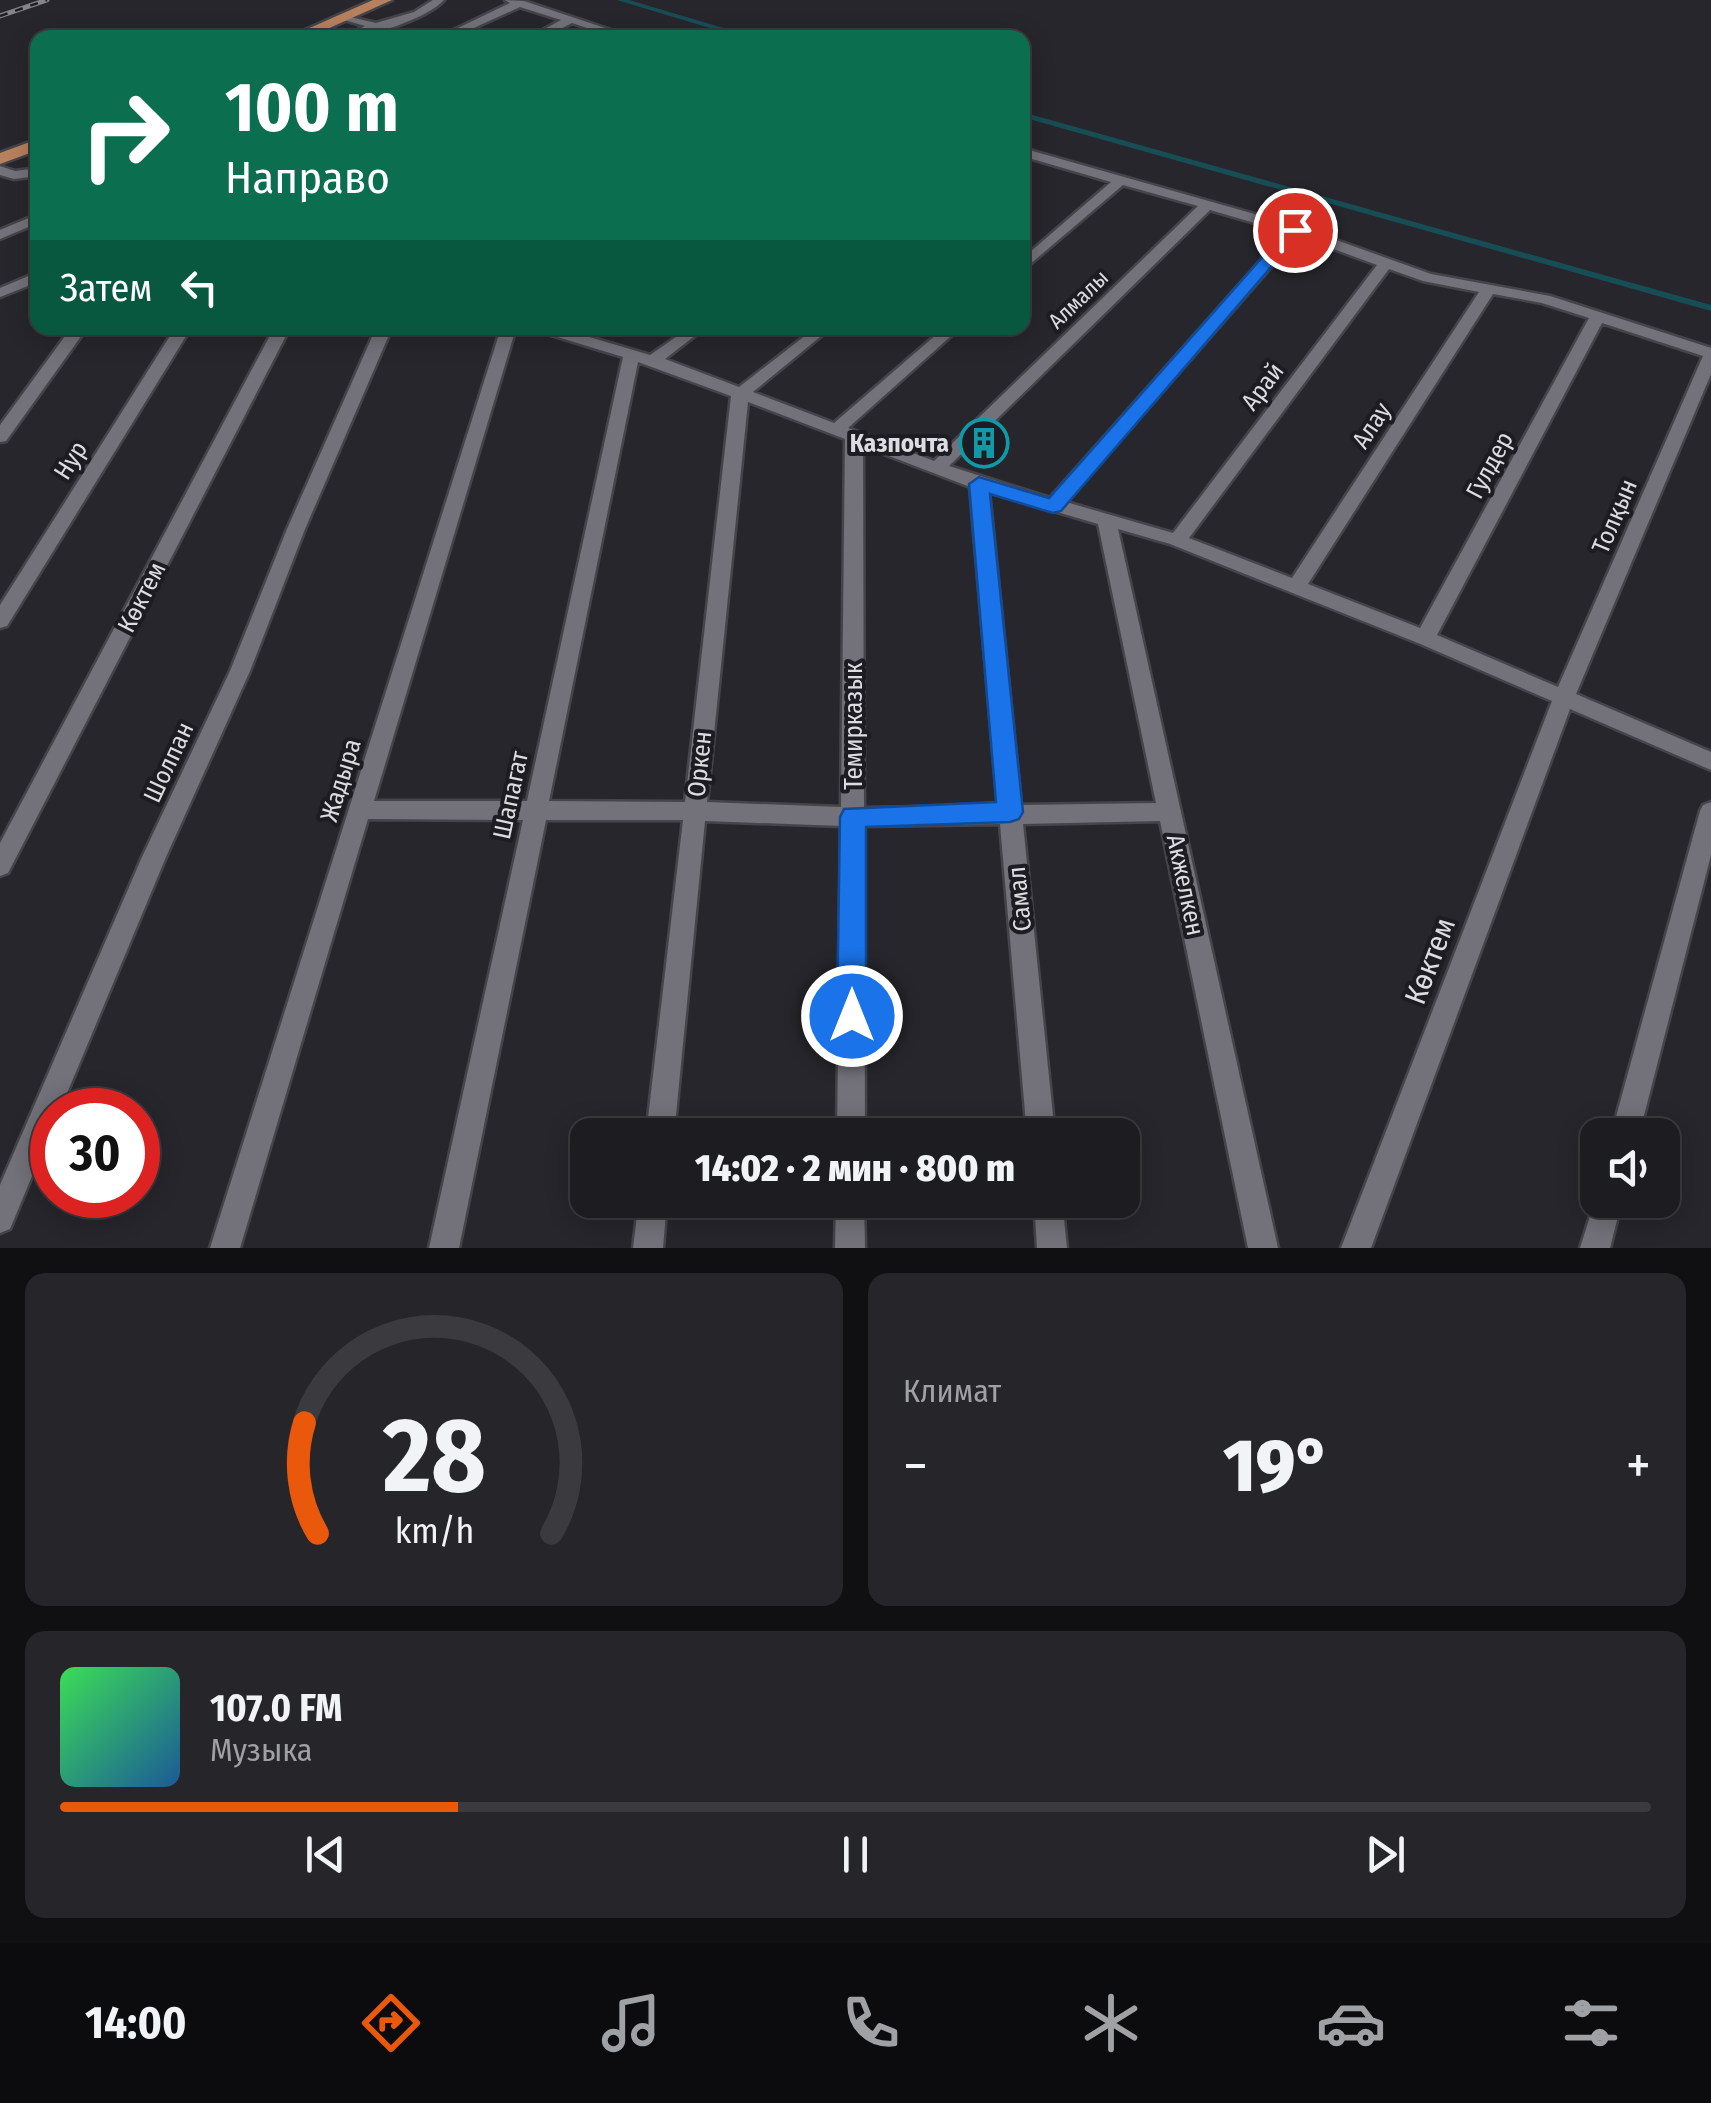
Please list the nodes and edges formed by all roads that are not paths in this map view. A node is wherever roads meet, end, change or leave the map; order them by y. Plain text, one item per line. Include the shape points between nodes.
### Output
1 (384, 0) edge
2 (437, 0) edge
3 (515, 1) edge
4 (345, 16) junction
5 (572, 19) junction
6 (376, 26) junction
7 (313, 30) edge
8 (366, 30) edge
9 (458, 30) edge
10 (549, 30) edge
11 (606, 30) edge
12 (30, 147) edge
13 (1030, 155) edge
14 (1040, 158) junction
15 (0, 159) edge
16 (1030, 166) edge
17 (0, 170) edge
18 (30, 173) edge
19 (1122, 180) junction
20 (1208, 204) junction
21 (30, 222) edge
22 (1295, 230) junction
23 (0, 235) edge
24 (1030, 260) edge
25 (1386, 262) junction
26 (30, 280) edge
27 (1487, 291) junction
28 (30, 294) edge
29 (2, 295) edge
30 (1597, 317) junction
31 (74, 335) edge
32 (179, 335) edge
33 (278, 335) edge
34 (381, 335) edge
35 (506, 335) edge
36 (582, 335) edge
37 (684, 335) edge
38 (815, 335) edge
39 (946, 335) edge
40 (1711, 354) edge
41 (642, 357) junction
42 (740, 394) junction
43 (845, 434) junction
44 (0, 437) edge
45 (937, 468) junction
46 (979, 484) junction
47 (1053, 506) junction
48 (1107, 522) junction
49 (1178, 540) junction
50 (1297, 586) junction
51 (0, 621) edge
52 (1425, 638) junction
53 (1564, 698) junction
54 (1711, 761) edge
55 (360, 810) junction
56 (535, 810) junction
57 (694, 810) junction
58 (1711, 811) edge
59 (1010, 812) junction
60 (1171, 812) junction
61 (853, 817) junction
62 (0, 866) edge
63 (662, 1118) edge
64 (851, 1118) edge
65 (1040, 1118) edge
66 (1630, 1118) edge
67 (651, 1218) edge
68 (850, 1218) edge
69 (1050, 1218) edge
70 (1603, 1218) edge
71 (0, 1219) edge
72 (225, 1248) edge
73 (444, 1248) edge
74 (648, 1248) edge
75 (850, 1248) edge
76 (1052, 1248) edge
77 (1263, 1248) edge
78 (1356, 1248) edge
79 (1595, 1248) edge

1 - 4 main road
2 - 6 street via 431,10
3 - 5 street
3 - 9 street
4 - 6 street
4 - 7 main road
5 - 10 street
5 - 11 street
6 - 8 street
12 - 15 main road
13 - 14 street
14 - 16 street
14 - 19 street
17 - 18 street
19 - 20 street
19 - 24 street
20 - 22 street
20 - 45 street, Алмалы
21 - 23 street
22 - 25 street
22 - 47 street
25 - 27 street
25 - 49 street, Арай
26 - 29 street
27 - 30 street via 1516,292
27 - 50 street, Алау
28 - 29 street
30 - 40 street
30 - 52 street, Гулдер
31 - 44 street
32 - 51 street, Нур
33 - 62 street, Көктем
34 - 71 street, Шолпан
35 - 55 street, Жадыра
36 - 41 street
37 - 41 street
38 - 42 street
39 - 43 street
40 - 53 street, Толқын
41 - 42 street
41 - 56 street, Шапагат
42 - 43 street
42 - 57 street, Оркен
43 - 45 street
43 - 61 street, Темирказык
45 - 46 street
46 - 47 street
46 - 59 street, Самал
47 - 48 street
48 - 49 street
48 - 60 street, Акжелкен
49 - 50 street
50 - 52 street
52 - 53 street
53 - 54 street
53 - 78 street, Көктем
55 - 56 street
55 - 72 street, Жадыра
56 - 57 street
56 - 73 street, Шапагат
57 - 61 street
57 - 63 street, Оркен
58 - 66 street
59 - 60 street
59 - 61 street
59 - 65 street, Самал
60 - 77 street, Акжелкен
61 - 64 street, Темирказык
67 - 74 street
68 - 75 street
69 - 76 street
70 - 79 street

